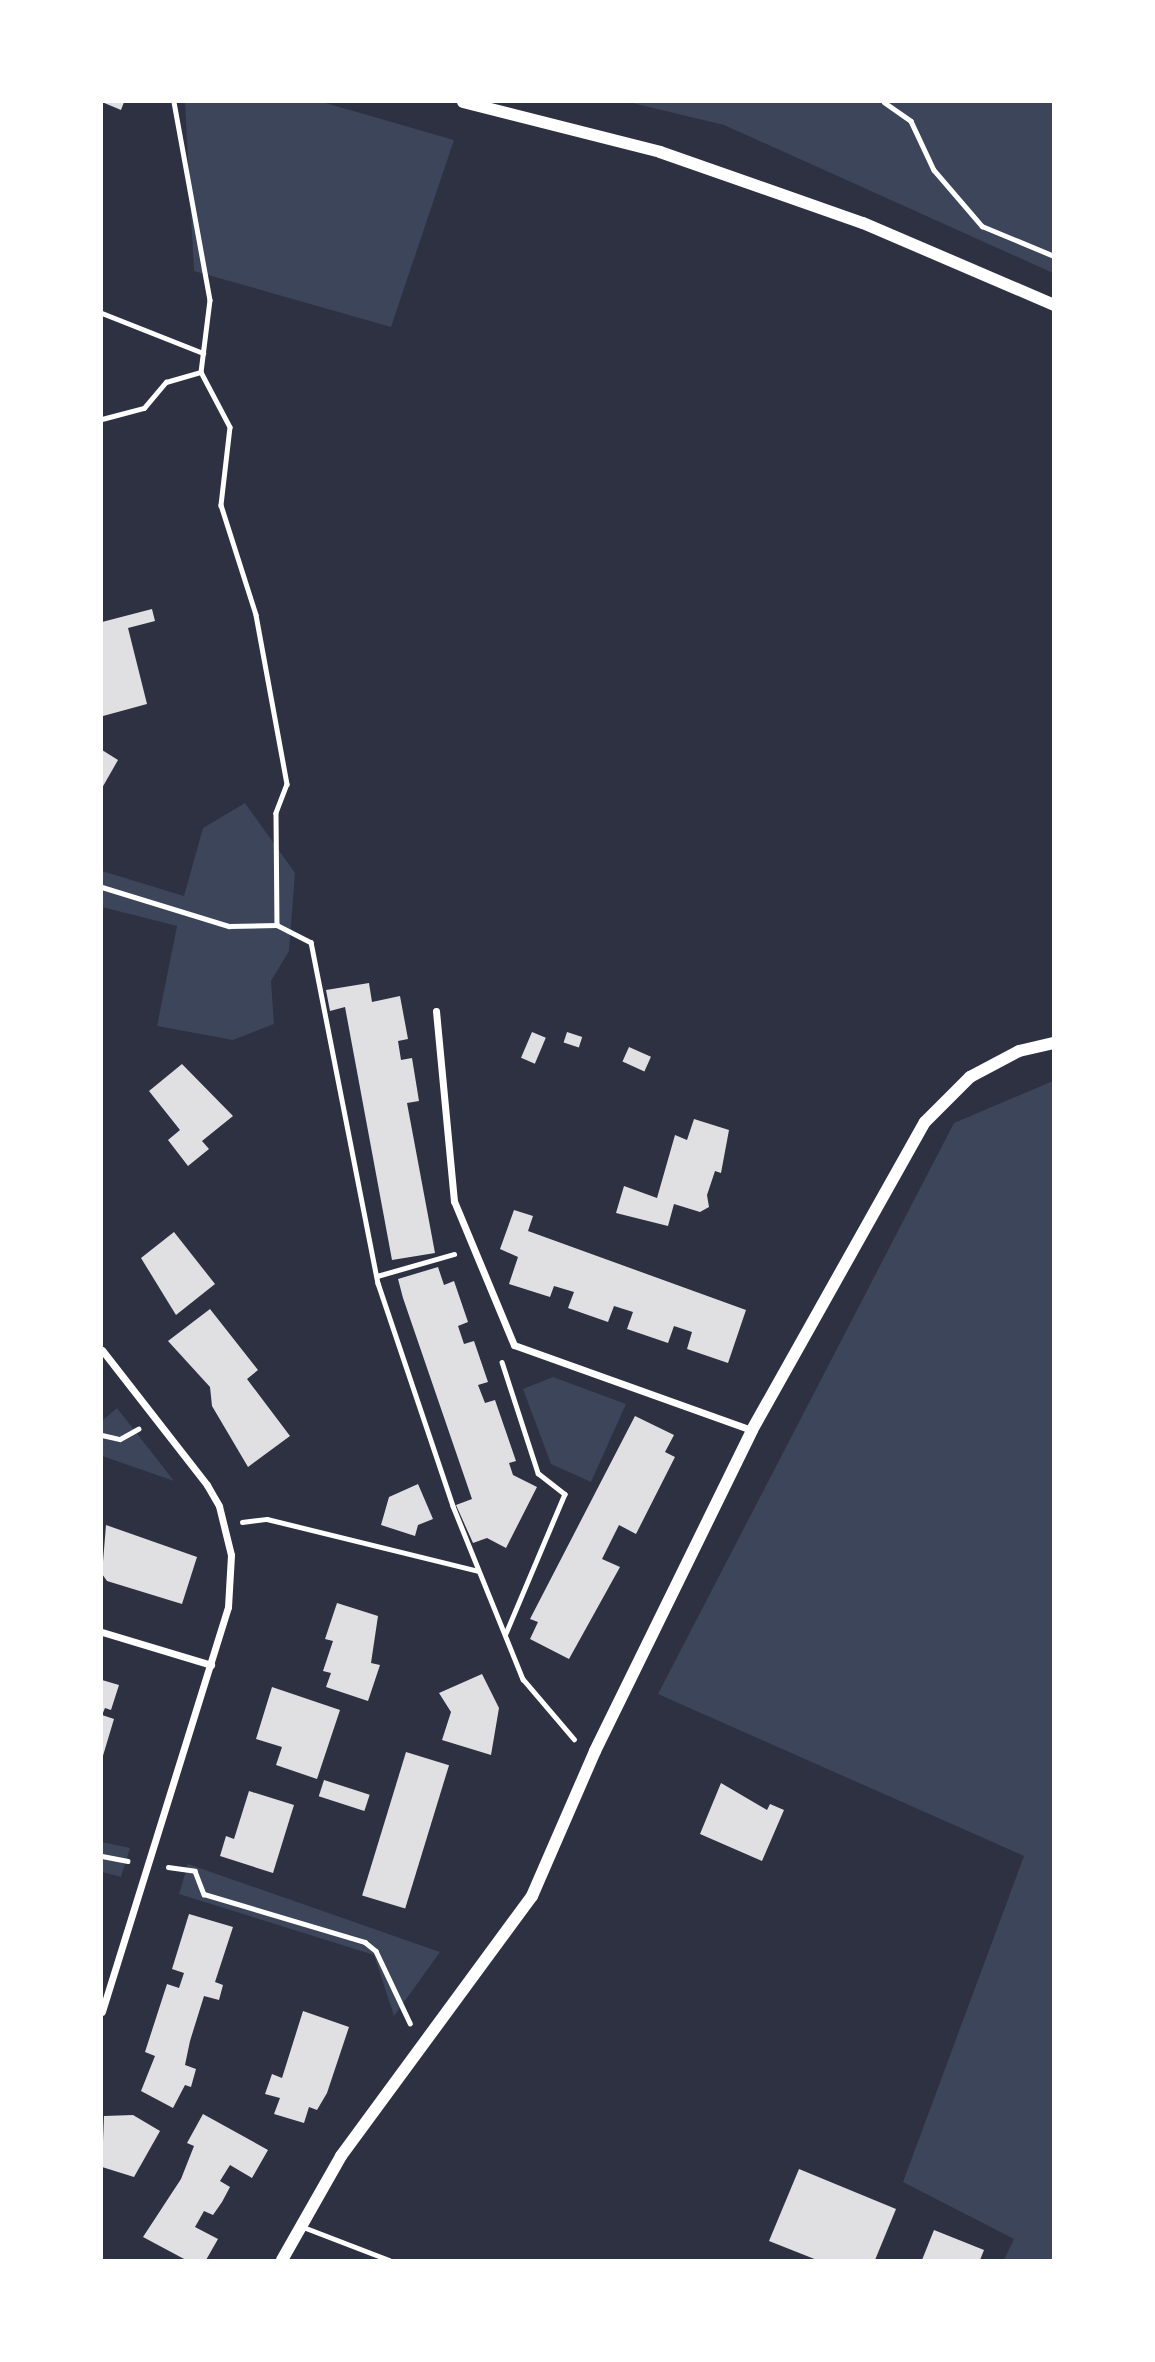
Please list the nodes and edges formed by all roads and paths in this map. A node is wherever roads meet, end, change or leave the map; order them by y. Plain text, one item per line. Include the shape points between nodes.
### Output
1 (174, 102) edge
2 (463, 102) edge
3 (884, 102) edge
4 (1054, 256) edge
5 (1054, 304) edge
6 (102, 313) edge
7 (203, 353) junction
8 (201, 372) junction
9 (102, 419) edge
10 (102, 887) edge
11 (277, 926) junction
12 (436, 1011) dead end
13 (1054, 1043) edge
14 (431, 1262) dead end
15 (377, 1276) junction
16 (514, 1345) junction
17 (102, 1350) edge
18 (158, 1419) junction
19 (752, 1430) junction
20 (102, 1435) edge
21 (226, 1525) junction
22 (479, 1571) junction
23 (102, 1632) edge
24 (505, 1635) junction
25 (211, 1665) junction
26 (595, 1751) junction
27 (102, 1856) edge
28 (147, 1865) junction
29 (102, 2012) edge
30 (426, 2038) junction
31 (303, 2227) junction
32 (282, 2260) edge
33 (389, 2260) edge

1 - 7 path via 210,300
2 - 5 street via 660,152 863,223
3 - 4 path via 911,121 934,170 982,226
6 - 7 path
7 - 8 path
8 - 9 path via 166,382 144,408
8 - 11 path via 230,427 221,505 256,615 287,784 276,813
10 - 11 path via 229,926
11 - 15 path via 310,942
12 - 16 street via 454,1201
13 - 19 street via 1019,1051 970,1077 925,1122
14 - 15 path
15 - 22 path
16 - 19 street
16 - 24 path via 502,1360 538,1473 565,1494
17 - 18 street
18 - 20 path via 120,1439
18 - 21 street via 206,1485
19 - 26 street
21 - 22 path via 267,1519
21 - 25 street via 231,1580
22 - 24 path
23 - 25 street
24 - 26 path via 523,1679 579,1746
25 - 28 street
26 - 30 street via 532,1896
27 - 28 path
28 - 29 street
28 - 30 path via 195,1871 204,1894 365,1942 376,1951 392,1992 403,1999 402,2016
30 - 31 street via 341,2156
31 - 32 street
31 - 33 lane

